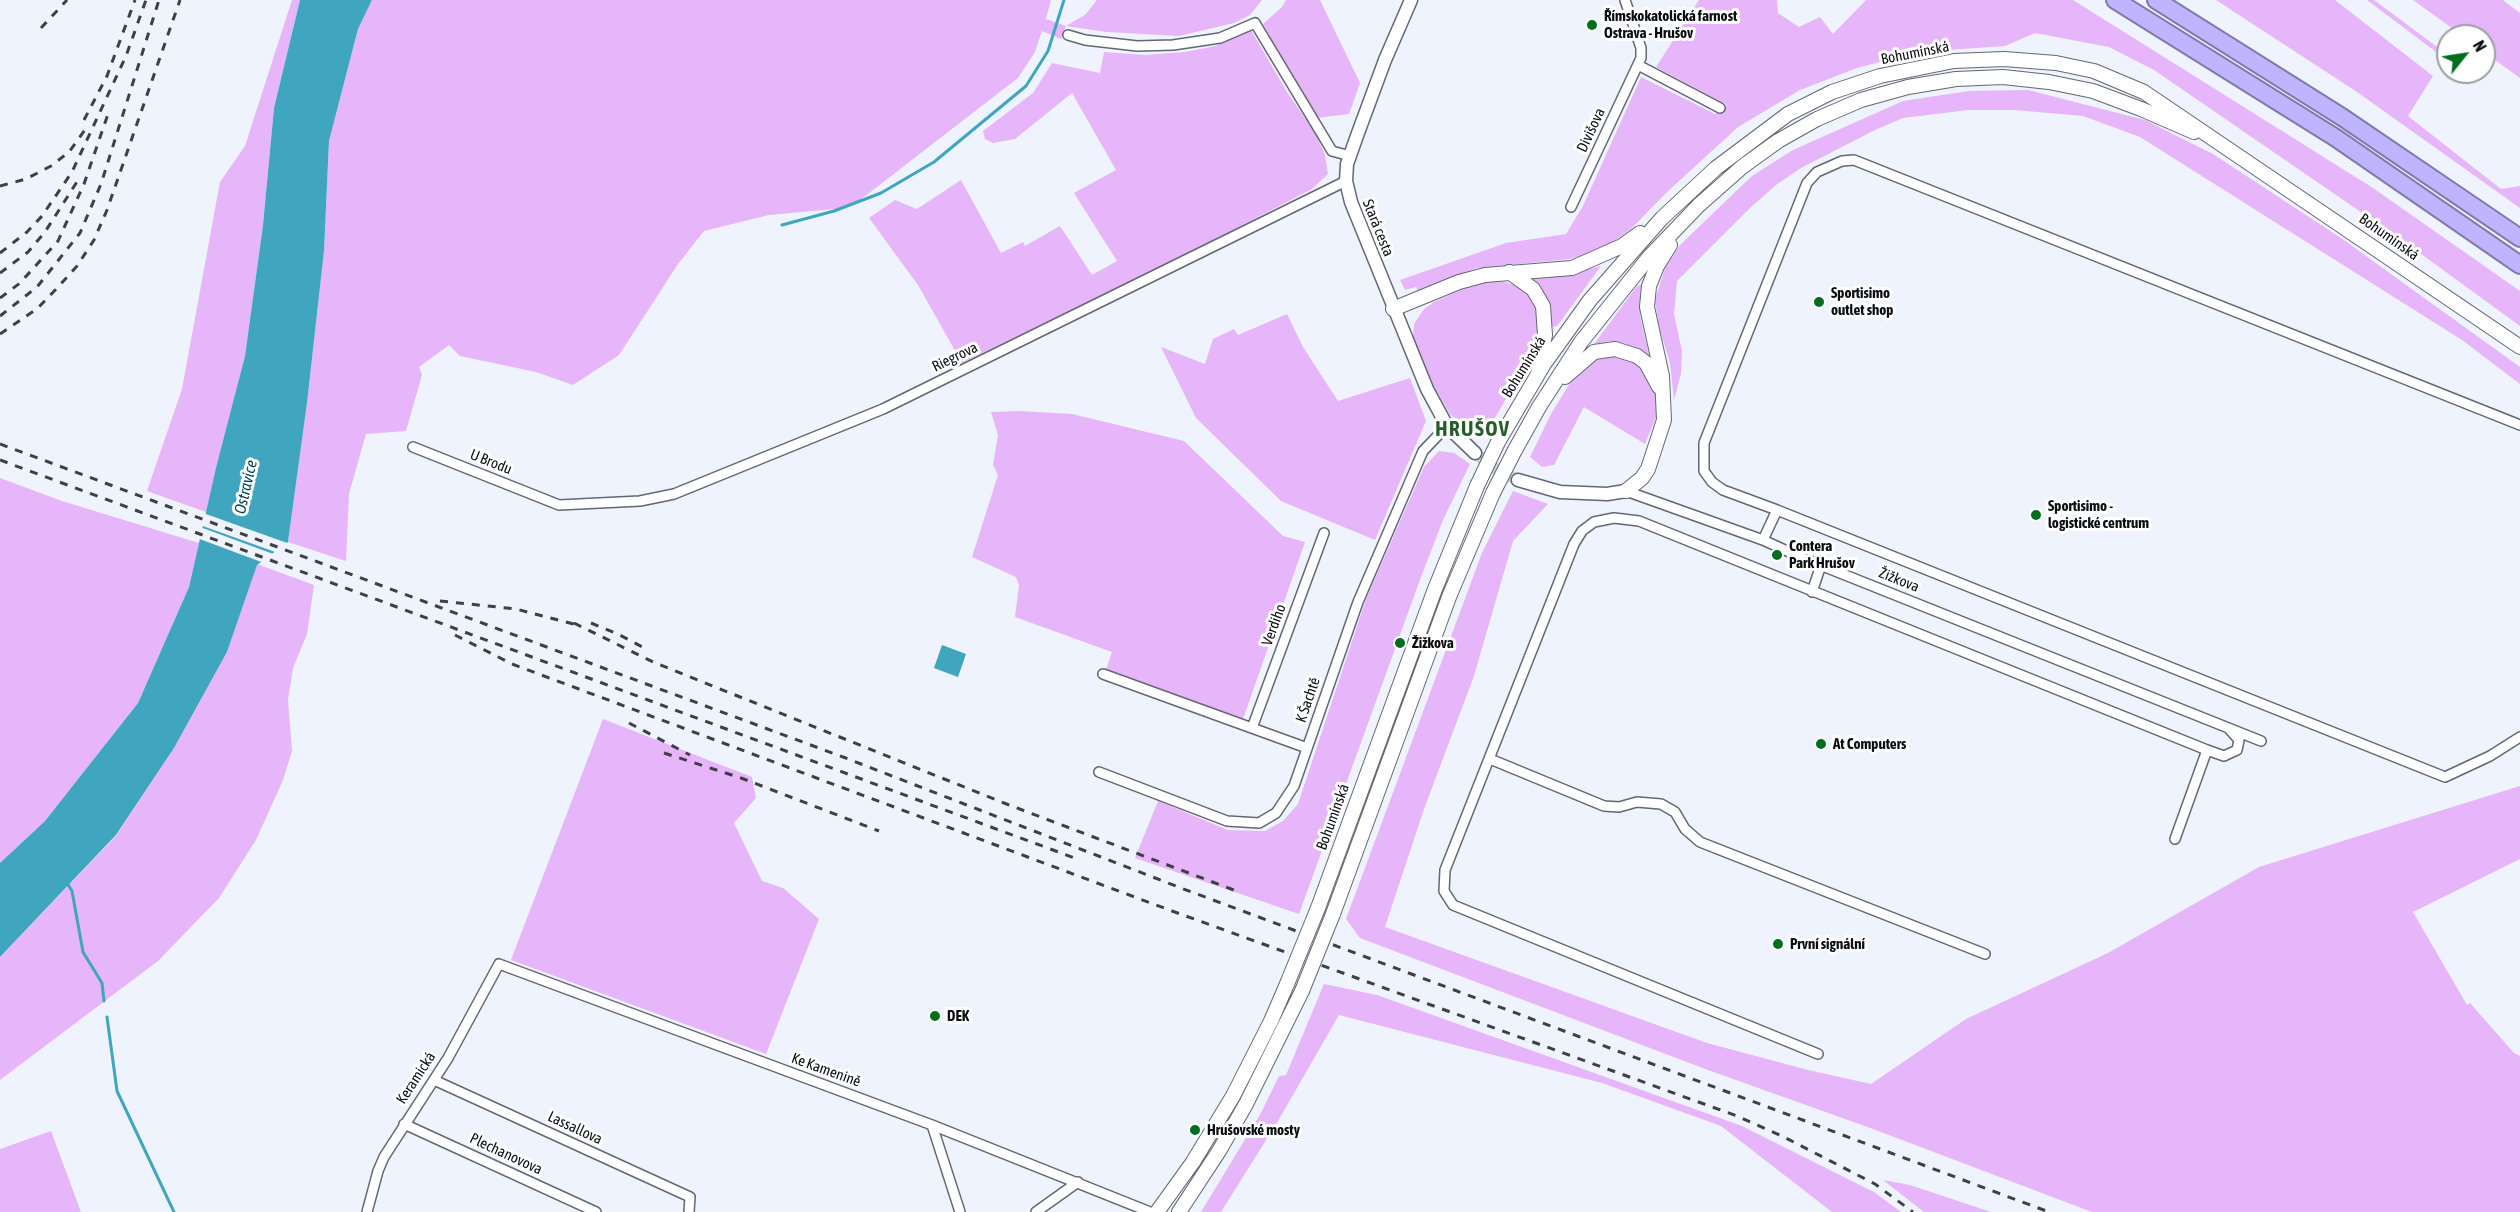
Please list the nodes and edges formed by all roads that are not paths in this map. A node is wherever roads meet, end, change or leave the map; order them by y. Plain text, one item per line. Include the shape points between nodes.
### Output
1 (1411, 0) edge
2 (1625, 0) edge
3 (2115, 0) edge
4 (2156, 0) edge
5 (1068, 35) dead end
6 (1638, 65) junction
7 (1720, 108) dead end
8 (2239, 155) junction
9 (1350, 156) junction
10 (1346, 181) junction
11 (1700, 205) junction
12 (1571, 207) dead end
13 (1662, 218) junction
14 (2520, 238) edge
15 (2520, 265) edge
16 (1509, 272) junction
17 (1394, 309) junction
18 (2520, 347) edge
19 (1524, 397) junction
20 (1665, 400) junction
21 (1539, 407) junction
22 (1447, 426) junction
23 (2520, 426) edge
24 (413, 447) dead end
25 (1475, 453) tunnel mouth
26 (1518, 480) tunnel mouth
27 (1626, 490) junction
28 (559, 505) joint
29 (1777, 510) junction
30 (1324, 532) dead end
31 (1763, 540) junction
32 (1821, 565) junction
33 (1812, 592) junction
34 (1103, 674) dead end
35 (2216, 721) junction
36 (1252, 728) junction
37 (2520, 737) edge
38 (2261, 741) dead end
39 (1307, 748) junction
40 (2207, 750) junction
41 (1490, 759) junction
42 (1099, 772) dead end
43 (2175, 839) dead end
44 (1985, 954) dead end
45 (500, 964) joint
46 (1818, 1054) dead end
47 (434, 1080) junction
48 (404, 1124) junction
49 (932, 1125) junction
50 (1078, 1182) junction
51 (1180, 1210) edge
52 (367, 1212) edge
53 (596, 1212) edge
54 (689, 1212) edge
55 (960, 1212) edge
56 (1036, 1212) edge
57 (1150, 1212) edge
58 (1157, 1212) edge

1 - 9 street, Stará cesta
2 - 6 street, Divišova via 1641,48
3 - 15 highway via 2336,138
4 - 14 highway via 2342,117
5 - 9 street via 1137,46 1173,45 1220,38 1255,23 1332,151
6 - 7 street
6 - 12 street, Divišova
8 - 11 main road, Bohumínská via 2141,109 2071,86 2003,77 1956,79 1885,93 1817,119 1760,153
8 - 13 main road, Bohumínská via 2160,101 2103,74 2047,62 1954,61 1856,83 1788,114 1724,162
8 - 18 main road, Bohumínská
9 - 10 street, Stará cesta
10 - 17 street, Stará cesta
10 - 28 street, Riegrova via 883,409 674,494 640,501
11 - 20 main road via 1666,250 1649,286 1648,320
11 - 21 main road, Bohumínská via 1604,311
13 - 16 main road via 1622,246 1572,268
13 - 19 main road, Bohumínská via 1590,300
16 - 17 main road via 1459,282
16 - 19 main road via 1536,292 1545,311 1542,355
17 - 22 street, Stará cesta
19 - 58 main road, Bohumínská, bridge via 1477,486 1435,589 1318,908 1271,1022 1233,1096
20 - 21 main road via 1646,363 1626,351 1605,349 1584,359
20 - 27 main road via 1664,420 1654,454 1642,478
21 - 51 main road, Bohumínská, bridge via 1493,493 1445,607 1302,990 1246,1104
22 - 25 street, Stará cesta
22 - 39 street, K Šachtě via 1423,451 1358,602
23 - 29 street via 1854,160 1842,161 1816,172 1807,183 1704,443 1704,471 1712,482
24 - 28 street, U Brodu
26 - 27 street, Žižkova via 1560,492 1607,494
27 - 31 street, Žižkova
29 - 31 street
29 - 37 street via 2445,777
30 - 36 street, Verdiho
31 - 32 street, Žižkova
32 - 33 street
32 - 35 street, Žižkova
33 - 40 street
33 - 41 street via 1639,522 1614,518 1594,522 1574,544
34 - 36 street
35 - 38 street, Žižkova
35 - 40 street via 2237,736 2239,747 2228,756
36 - 39 street
39 - 42 street, K Šachtě via 1294,786 1276,813 1259,823 1227,821
40 - 43 street
41 - 44 street via 1604,806 1661,804 1675,812 1685,829 1700,842
41 - 46 street via 1445,870 1444,891 1453,905
45 - 47 street, Keramická
45 - 49 street, Ke Kamenině
47 - 48 street, Keramická
47 - 54 street, Lassallova via 690,1197
48 - 52 street, Keramická via 378,1171
48 - 53 street, Plechanovova
49 - 50 street, Ke Kamenině
49 - 55 street
50 - 56 street
50 - 57 street, Ke Kamenině

